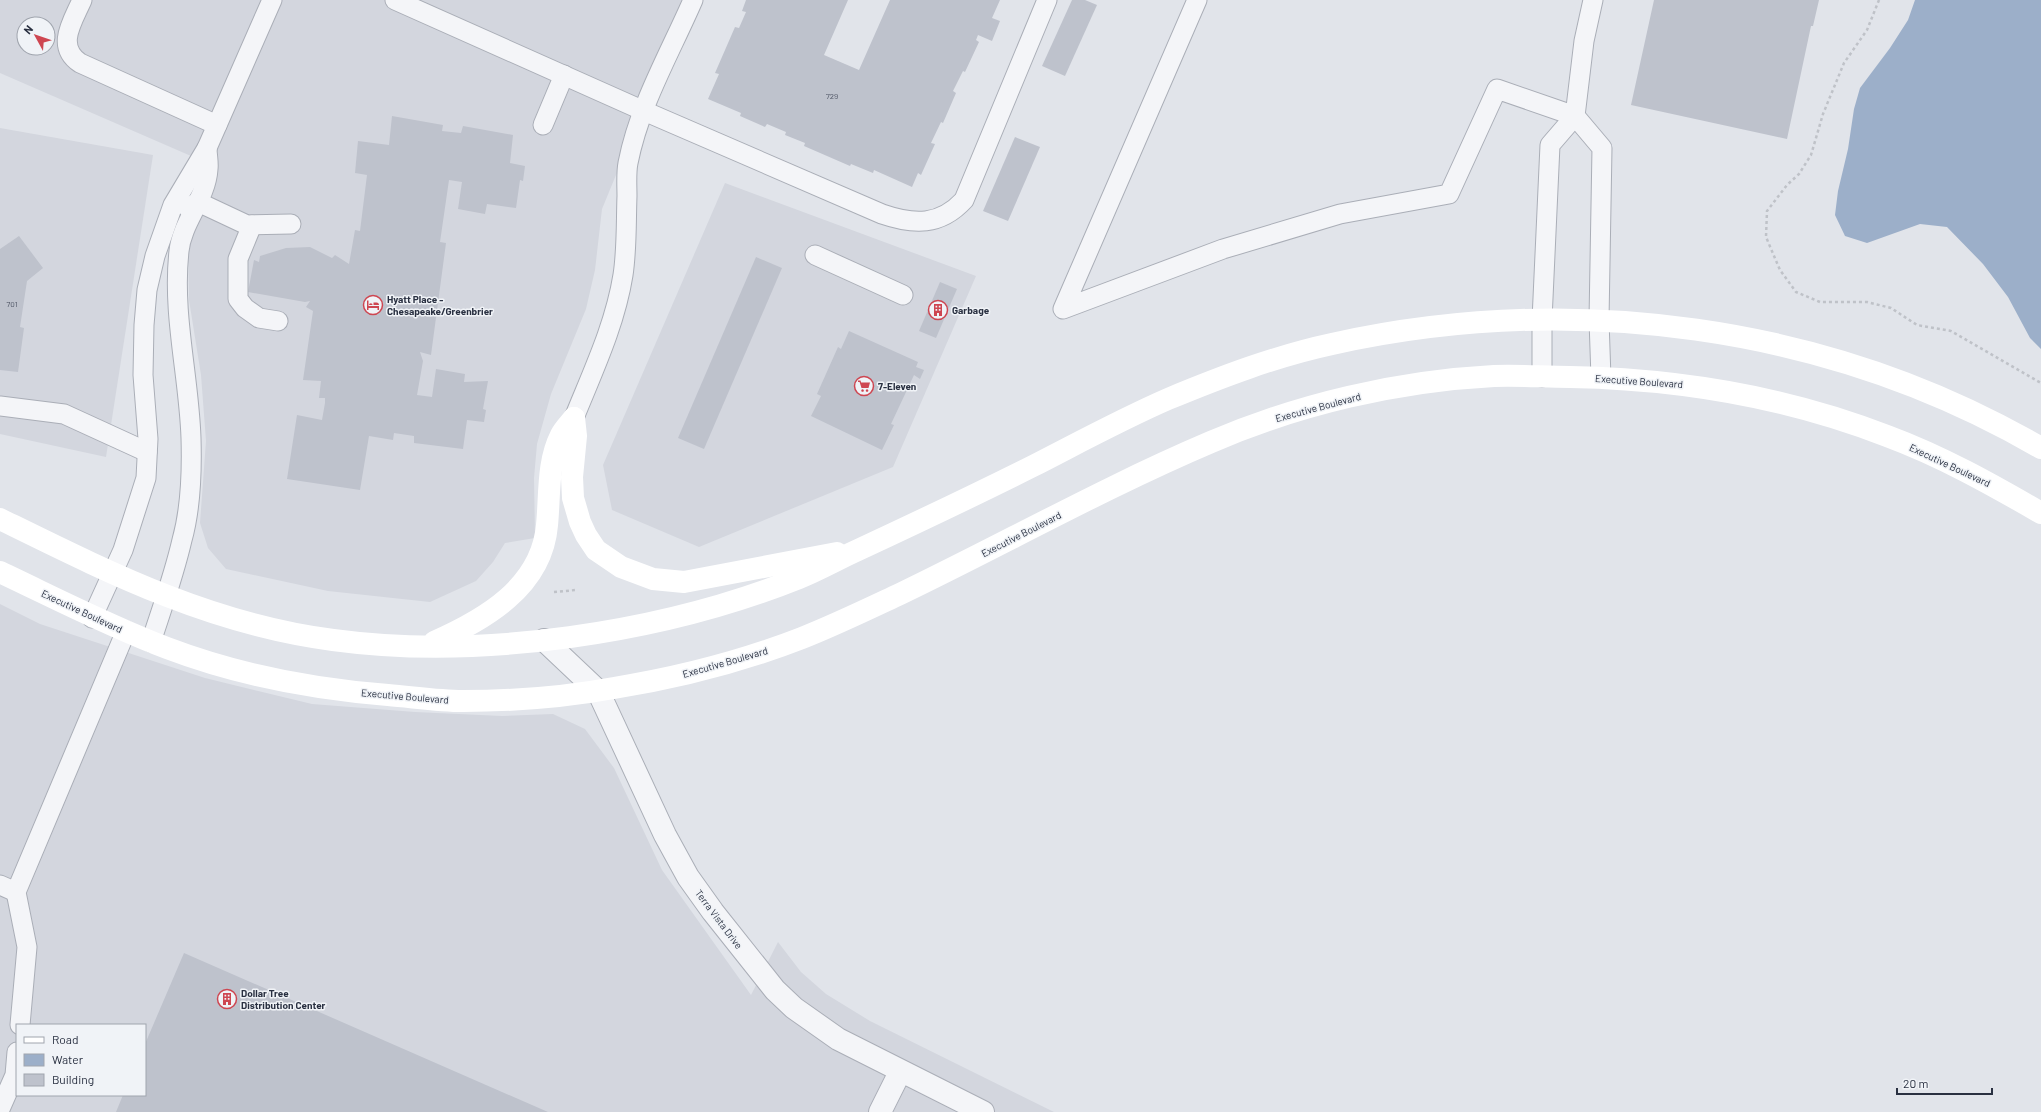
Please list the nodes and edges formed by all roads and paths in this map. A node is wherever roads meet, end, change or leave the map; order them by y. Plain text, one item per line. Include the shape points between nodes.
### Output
1 (82, 0) edge
2 (272, 0) edge
3 (395, 0) edge
4 (693, 0) edge
5 (1047, 0) edge
6 (1197, 0) edge
7 (1593, 0) edge
8 (1879, 0) edge
9 (564, 75) junction
10 (644, 111) junction
11 (1575, 116) junction
12 (217, 125) junction
13 (542, 125) dead end
14 (207, 148) junction
15 (198, 202) junction
16 (166, 222) junction
17 (291, 224) dead end
18 (252, 225) junction
19 (815, 255) dead end
20 (903, 294) dead end
21 (1542, 320) junction
22 (1599, 320) junction
23 (278, 321) dead end
24 (1542, 377) junction
25 (1602, 378) junction
26 (2041, 383) edge
27 (0, 406) edge
28 (574, 418) junction
29 (2041, 448) edge
30 (148, 452) junction
31 (2041, 513) edge
32 (0, 519) edge
33 (858, 550) junction
34 (0, 572) edge
35 (112, 574) junction
36 (576, 590) dead end
37 (554, 592) dead end
38 (165, 597) junction
39 (92, 618) junction
40 (126, 631) junction
41 (544, 640) junction
42 (151, 642) junction
43 (427, 646) junction
44 (598, 691) junction
45 (8, 888) edge
46 (20, 1024) edge
47 (16, 1064) edge
48 (900, 1072) junction
49 (0, 1109) edge
50 (880, 1112) edge
51 (983, 1112) edge

1 - 12 lane via 66,41 67,50 72,57 86,66
2 - 12 lane
3 - 9 lane
4 - 10 lane
5 - 10 lane via 964,200 955,209 927,221 900,220 882,214
6 - 11 lane via 1063,309 1223,249 1340,214 1449,194 1497,89
7 - 11 lane via 1584,41
8 - 26 path via 1867,30 1844,63 1823,114 1811,155 1799,174 1767,211 1766,237 1780,270 1796,292 1820,302 1867,302 1891,308 1917,325 1951,331
9 - 10 lane
9 - 13 lane
10 - 28 lane via 628,165 626,247 615,312
11 - 21 lane via 1550,145
11 - 22 lane via 1602,148
12 - 14 lane
14 - 15 lane via 208,169
14 - 16 lane
15 - 16 lane
15 - 18 lane
15 - 38 lane via 182,236 178,276 180,340 191,438 191,475 183,539
16 - 30 lane via 147,290 143,375
17 - 18 lane
18 - 23 lane via 238,259 238,299 244,308 259,318
19 - 20 lane
21 - 22 street
21 - 24 lane
21 - 33 street via 1444,324 1328,344 1272,360 1146,410 912,526
22 - 25 lane
22 - 29 street via 1676,326 1736,335 1850,363 1958,404
24 - 25 street, Executive Boulevard
24 - 44 street, Executive Boulevard via 1495,376 1436,382 1365,394 1266,420 1149,470 959,566 800,639 674,676
25 - 31 street, Executive Boulevard via 1715,388 1830,417 1885,435 1938,457
27 - 30 lane via 64,414
28 - 33 street via 576,436 572,477 573,498 580,522 596,550 621,567 653,579 684,582
28 - 43 street via 561,434 556,447 550,478 547,527 542,548 523,582 494,610 463,630
30 - 35 lane via 146,478 123,550
32 - 35 street
33 - 41 street via 804,576 744,599 636,626
34 - 39 street, Executive Boulevard
35 - 38 street
35 - 39 lane
36 - 37 path
38 - 42 lane
38 - 43 street via 246,623 285,632 380,645
39 - 40 street, Executive Boulevard
40 - 42 street, Executive Boulevard
40 - 45 lane
41 - 43 street via 497,645
41 - 44 street, Terra Vista Drive
42 - 44 street, Executive Boulevard via 260,677 307,686 369,693 458,701 513,700
44 - 48 street, Terra Vista Drive via 665,835 685,871 755,966 794,1008 814,1024
45 - 46 lane via 27,947
47 - 49 lane via 15,1075
48 - 50 street
48 - 51 street, Terra Vista Drive

